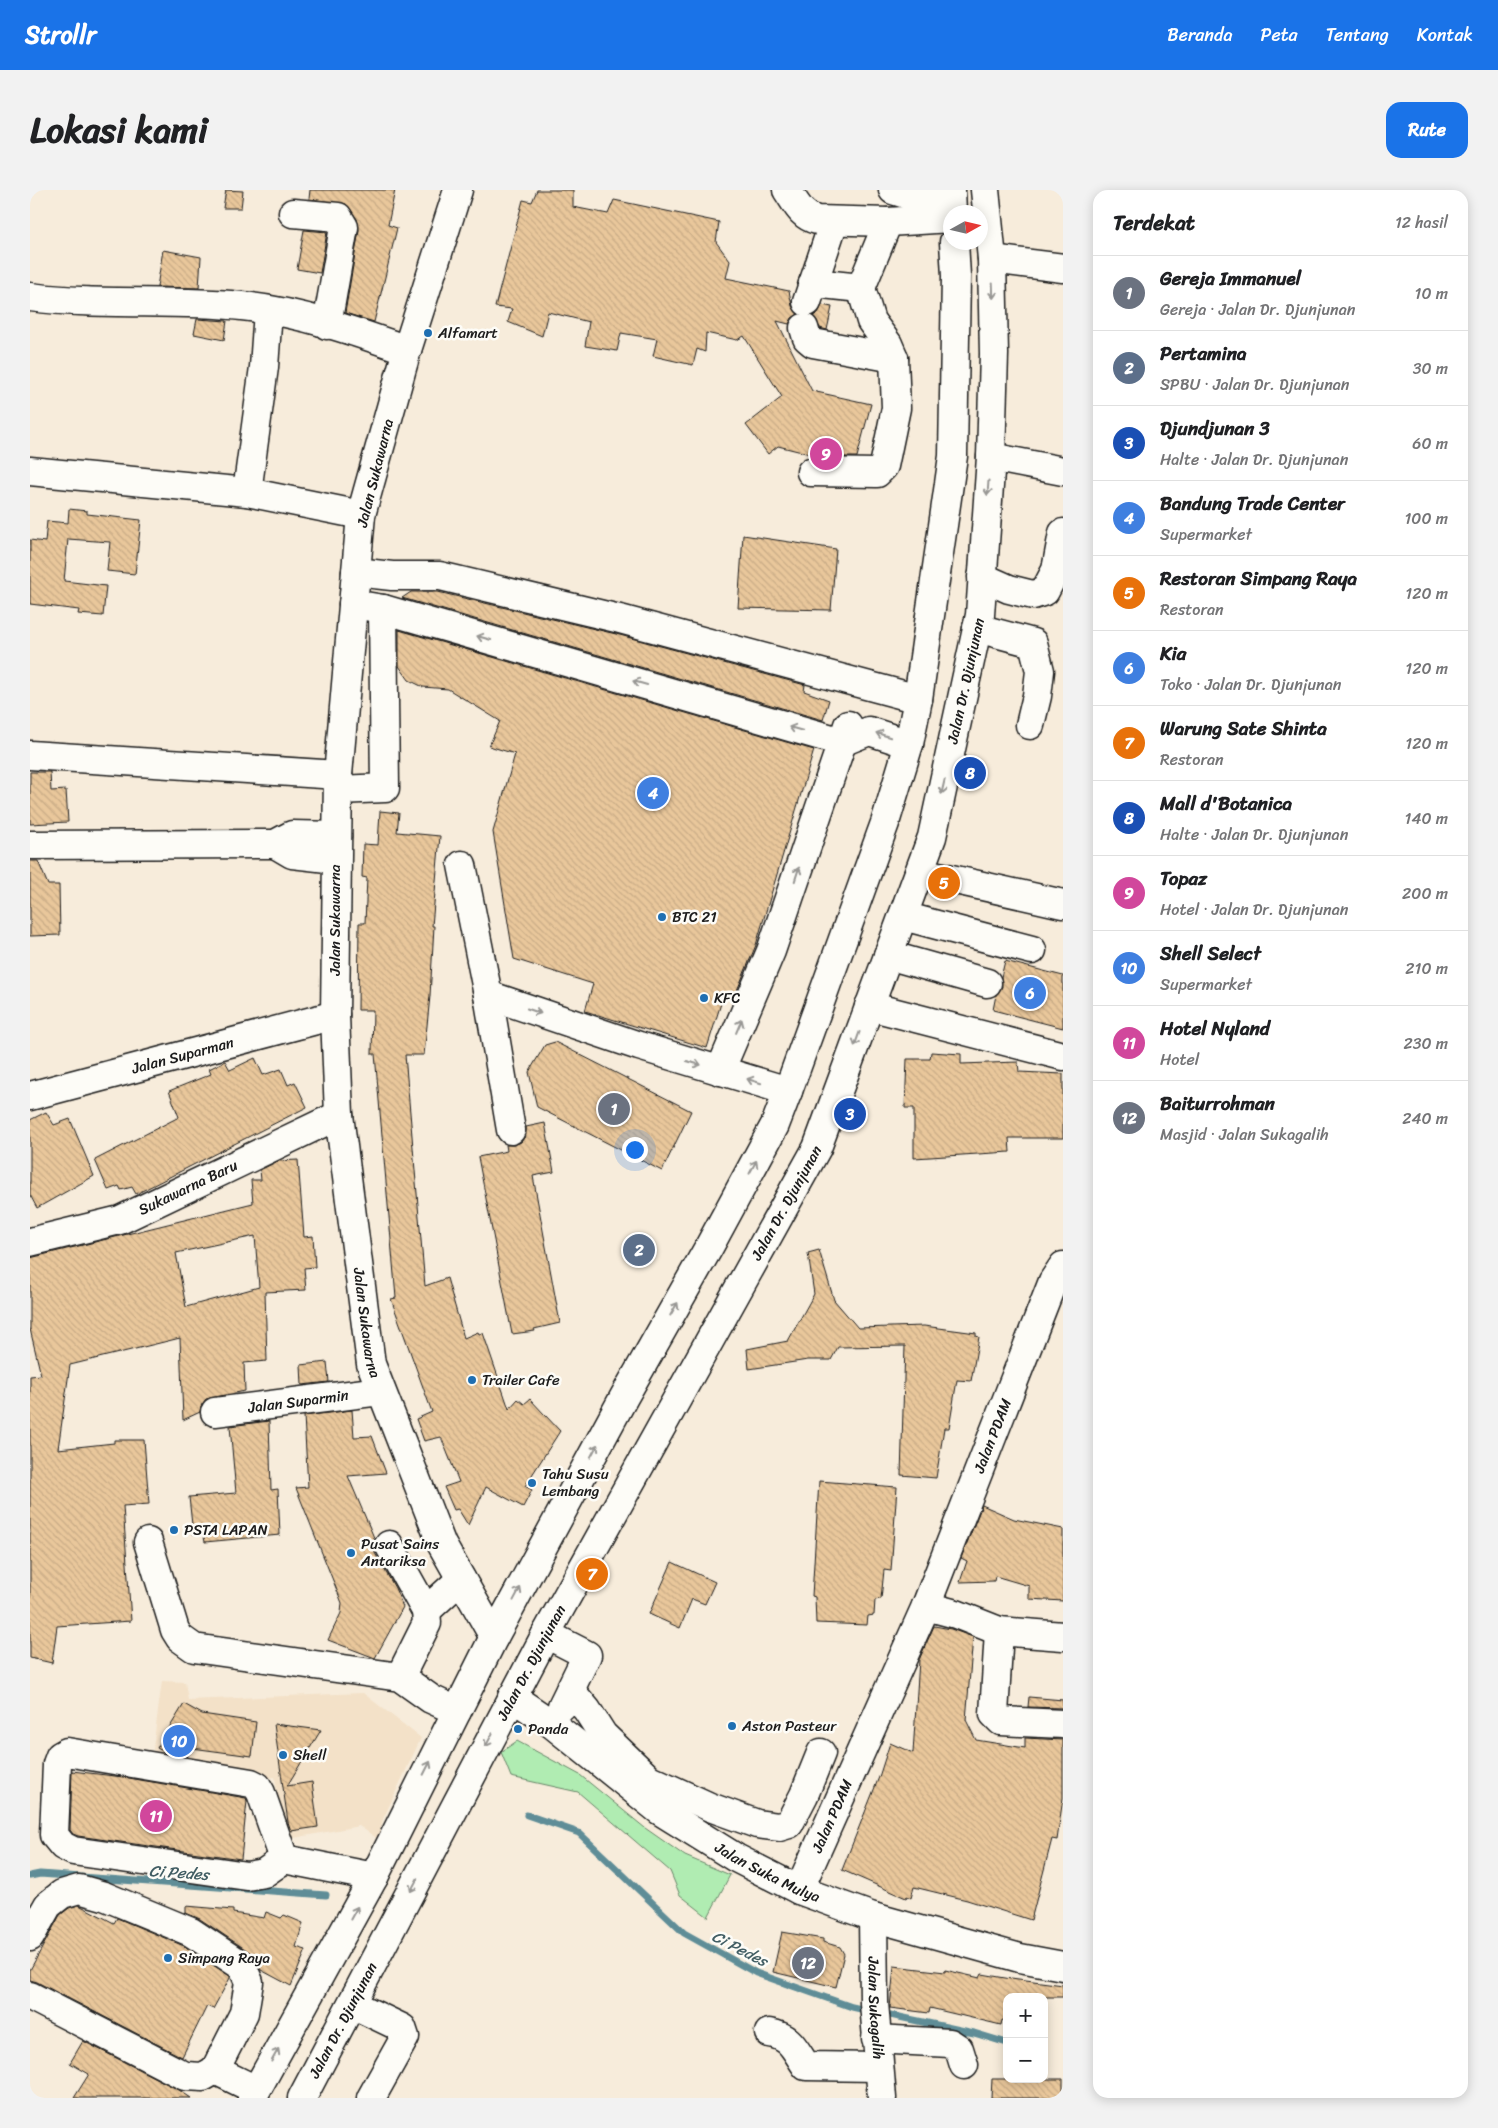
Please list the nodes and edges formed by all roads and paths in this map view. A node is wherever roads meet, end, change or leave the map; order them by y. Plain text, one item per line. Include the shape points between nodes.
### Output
1 (458, 190) edge
2 (788, 190) edge
3 (893, 190) edge
4 (985, 190) edge
5 (951, 204) edge
6 (293, 213) dead end
7 (834, 221) junction
8 (888, 222) junction
9 (954, 250) edge
10 (992, 259) junction
11 (1063, 268) edge
12 (861, 288) junction
13 (30, 297) edge
14 (808, 305) junction
15 (268, 311) junction
16 (327, 325) junction
17 (407, 350) junction
18 (894, 358) junction
19 (991, 457) junction
20 (30, 471) edge
21 (1063, 471) edge
22 (811, 472) dead end
23 (248, 492) junction
24 (362, 515) junction
25 (1063, 533) edge
26 (356, 572) junction
27 (982, 577) junction
28 (353, 604) junction
29 (383, 608) junction
30 (978, 628) junction
31 (918, 699) junction
32 (1030, 725) dead end
33 (911, 734) junction
34 (842, 742) junction
35 (30, 755) edge
36 (338, 783) junction
37 (30, 845) edge
38 (336, 848) junction
39 (462, 865) dead end
40 (920, 872) junction
41 (1063, 904) edge
42 (903, 916) junction
43 (1032, 950) dead end
44 (888, 955) junction
45 (987, 983) dead end
46 (488, 995) junction
47 (869, 1006) junction
48 (335, 1015) junction
49 (1063, 1056) edge
50 (720, 1070) junction
51 (788, 1091) junction
52 (30, 1096) edge
53 (339, 1115) junction
54 (511, 1130) dead end
55 (30, 1242) edge
56 (1063, 1266) edge
57 (380, 1390) junction
58 (215, 1412) dead end
59 (148, 1542) dead end
60 (389, 1545) dead end
61 (461, 1579) junction
62 (926, 1606) junction
63 (426, 1610) junction
64 (999, 1631) junction
65 (546, 1634) junction
66 (494, 1636) junction
67 (1063, 1636) edge
68 (400, 1677) junction
69 (570, 1690) junction
70 (512, 1697) junction
71 (457, 1711) junction
72 (552, 1724) junction
73 (1063, 1724) edge
74 (820, 1753) dead end
75 (284, 1859) junction
76 (374, 1877) junction
77 (799, 1890) junction
78 (873, 1917) junction
79 (30, 1937) edge
80 (1063, 1966) edge
81 (30, 1996) edge
82 (352, 2004) junction
83 (875, 2022) junction
84 (769, 2033) dead end
85 (964, 2065) dead end
86 (879, 2067) junction
87 (215, 2070) junction
88 (254, 2094) edge
89 (302, 2098) edge
90 (371, 2098) edge
91 (882, 2098) edge

1 - 17 main road, Jalan Sukawarna
2 - 7 main road via 808,218
3 - 5 main road
4 - 10 main road, Jalan Dr. Djunjunan
5 - 8 main road
6 - 16 main road via 338,217 344,227
7 - 8 main road
7 - 14 main road
8 - 12 main road
9 - 31 main road via 953,456
10 - 11 main road
10 -> 19 main road, Jalan Dr. Djunjunan
12 - 14 main road
12 - 18 main road via 871,322
13 - 15 main road via 62,301 198,303
14 - 18 main road via 807,338 813,343
15 - 16 main road
15 - 23 main road
16 - 17 main road
17 - 24 main road, Jalan Sukawarna
18 - 22 main road via 896,408 882,470 877,473
19 - 21 main road
19 -> 27 main road, Jalan Dr. Djunjunan
20 - 23 main road
23 - 24 main road
24 - 26 main road, Jalan Sukawarna
25 - 27 main road via 1056,570 1045,591 1033,596
26 - 28 main road, Jalan Sukawarna
26 - 31 main road via 440,576 620,619
27 - 30 main road, Jalan Dr. Djunjunan
28 - 29 main road
28 - 36 main road, Jalan Sukawarna
34 -> 29 main road
29 - 36 main road via 385,788
30 - 32 main road via 1032,642 1040,671
30 -> 40 main road, Jalan Dr. Djunjunan via 932,837
31 - 33 main road
33 - 34 main road via 869,731
33 - 51 main road via 885,823
50 -> 34 main road via 771,951
35 - 36 main road
36 - 38 main road, Jalan Sukawarna
37 - 38 main road via 275,844 292,835
38 - 48 main road, Jalan Sukawarna
39 - 46 main road
40 - 41 main road
40 - 42 main road, Jalan Dr. Djunjunan
42 - 43 main road
42 - 44 main road, Jalan Dr. Djunjunan
44 - 45 main road
44 - 47 main road, Jalan Dr. Djunjunan
46 -> 50 main road
46 - 54 main road
47 - 49 main road
47 -> 65 main road, Jalan Dr. Djunjunan via 816,1148
48 - 52 main road, Jalan Suparman
48 - 53 main road, Jalan Sukawarna
51 -> 50 main road
66 -> 51 main road via 775,1125
53 - 55 main road, Sukawarna Baru via 120,1220
53 - 57 main road, Jalan Sukawarna via 371,1364
56 - 62 main road, Jalan PDAM via 1053,1281
57 - 58 main road, Jalan Suparmin
57 - 61 main road, Jalan Sukawarna via 442,1545
59 - 68 main road via 175,1630 194,1648
60 - 63 main road
61 - 63 main road
61 - 66 main road, Jalan Sukawarna
62 - 64 main road
62 - 77 main road, Jalan PDAM
63 - 68 main road via 426,1623
64 - 67 main road
64 - 73 main road via 996,1718
65 - 69 main road via 587,1655
65 - 70 main road, Jalan Dr. Djunjunan
66 - 71 main road
68 - 71 main road via 431,1699
69 - 72 main road
69 - 74 main road via 603,1735 649,1779 757,1824 779,1827 789,1824
70 - 72 main road, Jalan Suka Mulya
70 -> 82 main road, Jalan Dr. Djunjunan
76 -> 71 main road
72 - 77 main road, Jalan Suka Mulya via 659,1810 736,1858
75 - 75 main road via 264,1873 248,1876 73,1851 63,1846 54,1835 60,1756 67,1752 251,1783 262,1793
75 - 76 main road
88 -> 76 main road
77 - 78 main road, Jalan Suka Mulya
78 - 80 main road, Jalan Suka Mulya via 1020,1958
78 - 83 main road, Jalan Sukagalih
79 - 87 main road via 48,1905 62,1894 79,1889 191,1932 242,1966 248,1982 244,2013
81 - 87 main road via 185,2076 203,2077
82 - 89 main road, Jalan Dr. Djunjunan
82 - 90 main road via 405,2032 405,2038
83 - 85 main road via 950,2043 959,2049
83 - 86 main road, Jalan Sukagalih
84 - 86 main road via 783,2036 797,2050 806,2066
86 - 91 main road, Jalan Sukagalih
87 - 88 main road

